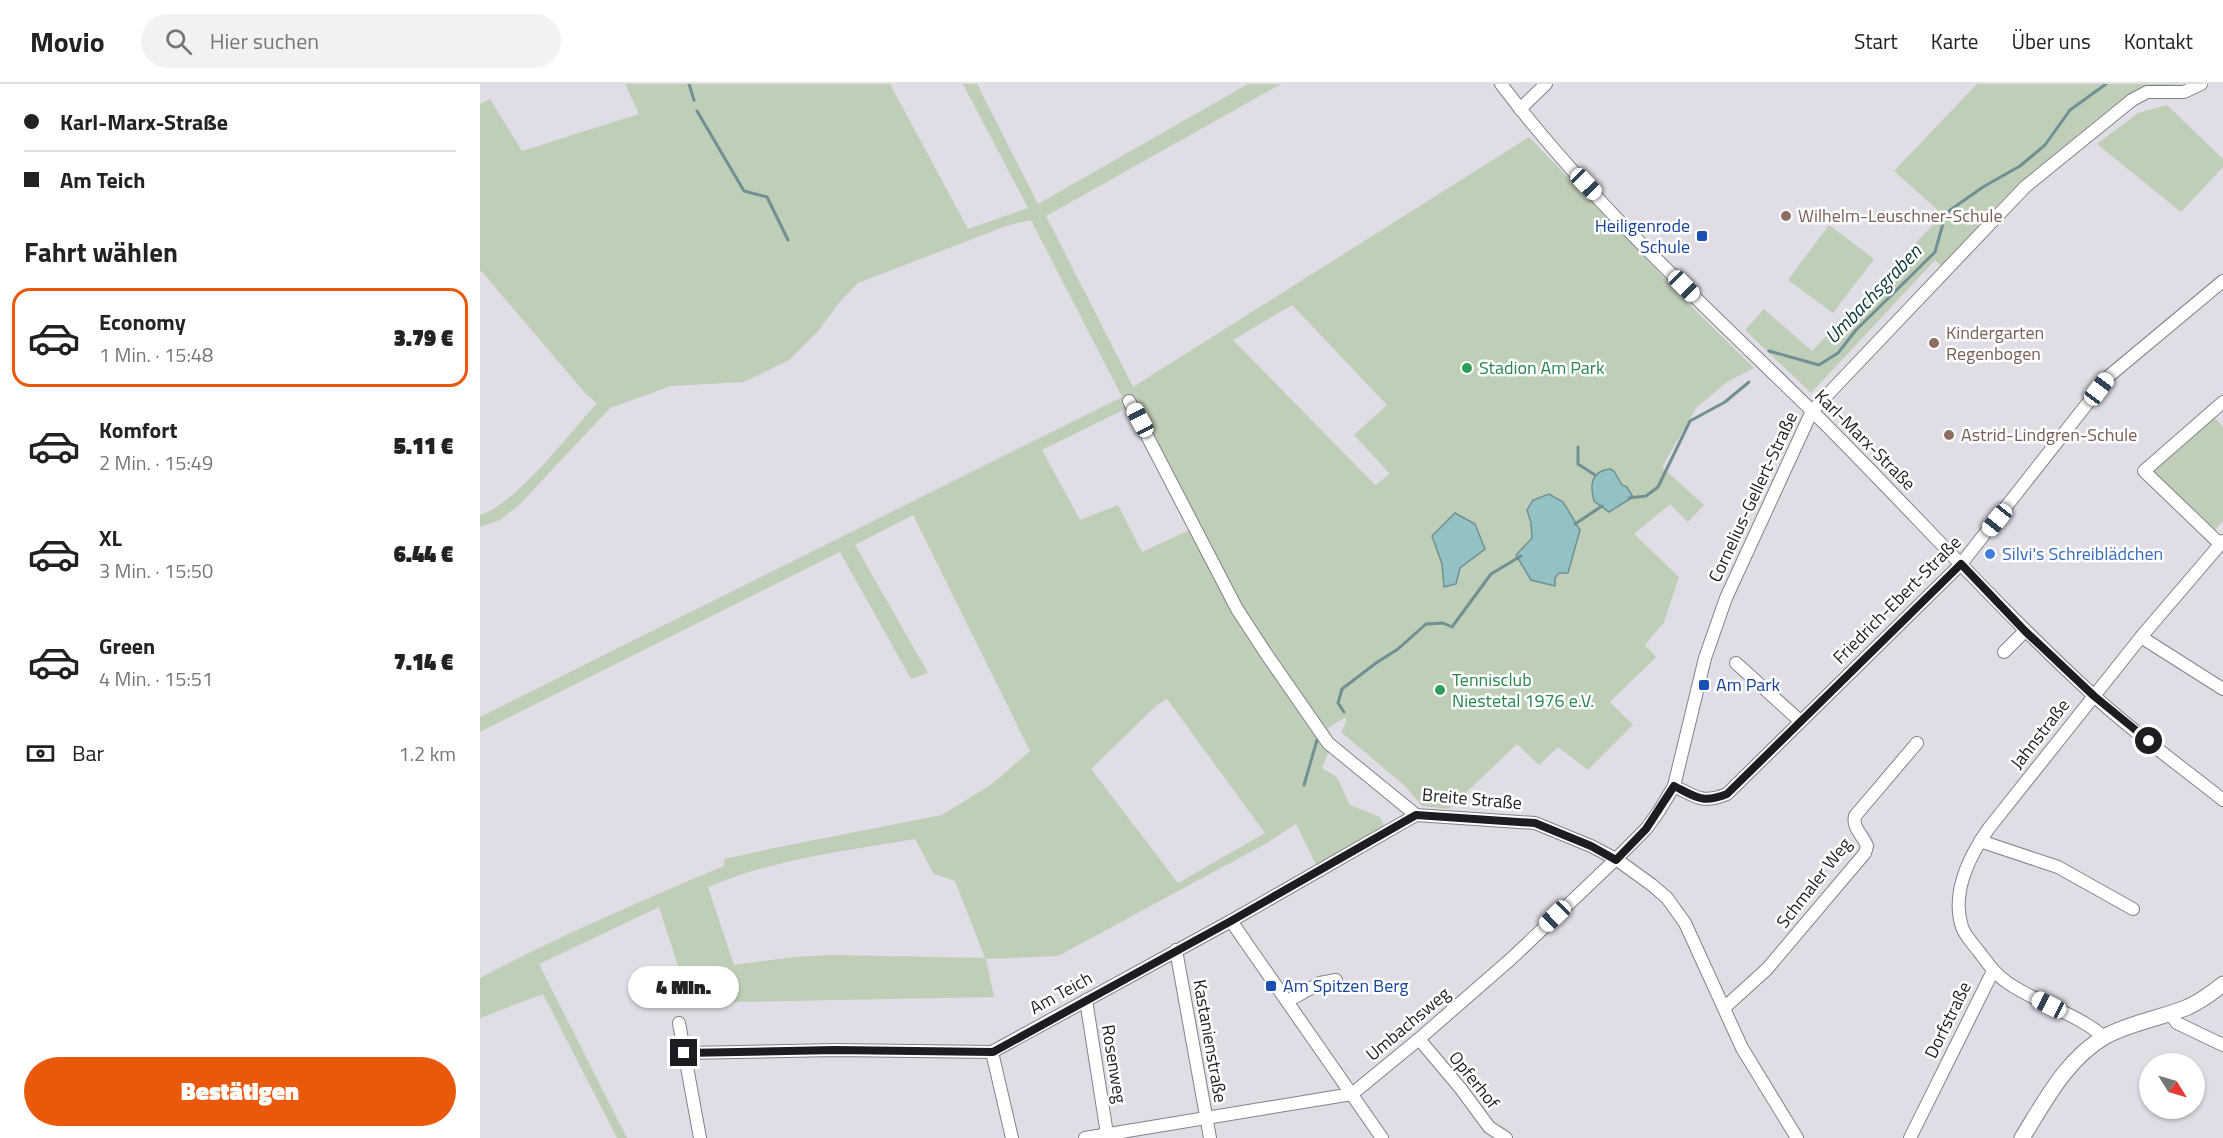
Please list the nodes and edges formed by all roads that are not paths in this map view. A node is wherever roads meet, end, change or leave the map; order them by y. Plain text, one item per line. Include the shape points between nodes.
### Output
1 (1501, 84) edge
2 (1546, 84) edge
3 (2201, 84) edge
4 (1520, 109) junction
5 (2223, 281) edge
6 (1130, 401) dead end
7 (2223, 402) edge
8 (1812, 411) junction
9 (2221, 542) edge
10 (1961, 564) junction
11 (2025, 631) junction
12 (2141, 637) junction
13 (2004, 652) dead end
14 (1737, 663) dead end
15 (2223, 689) edge
16 (2094, 696) junction
17 (1800, 721) junction
18 (1917, 743) dead end
19 (1674, 786) junction
20 (2223, 800) edge
21 (1416, 815) junction
22 (1980, 841) junction
23 (1616, 860) junction
24 (2133, 909) dead end
25 (1231, 921) junction
26 (1176, 950) junction
27 (1993, 971) junction
28 (1336, 980) dead end
29 (2223, 984) edge
30 (1086, 1000) junction
31 (1288, 1001) junction
32 (1724, 1008) junction
33 (2169, 1013) junction
34 (679, 1023) dead end
35 (2104, 1037) junction
36 (1419, 1039) junction
37 (2223, 1046) edge
38 (993, 1052) junction
39 (684, 1053) junction
40 (1352, 1094) junction
41 (1206, 1117) junction
42 (1107, 1134) junction
43 (700, 1138) edge
44 (1012, 1138) edge
45 (1085, 1138) edge
46 (1210, 1138) edge
47 (1382, 1138) edge
48 (1506, 1138) edge
49 (1797, 1138) edge
50 (1910, 1138) edge
51 (2022, 1138) edge

1 - 4 street, Karl-Marx-Straße
2 - 4 street
3 - 8 street, Cornelius-Gellert-Straße via 2184,92 2147,92 2132,100 2025,186
4 - 8 street, Karl-Marx-Straße via 1664,265
5 - 10 street, Friedrich-Ebert-Straße via 2109,376
6 - 21 street, Breite Straße via 1237,609 1267,656 1328,742
7 - 9 street via 2144,471
8 - 10 street, Karl-Marx-Straße
8 - 19 street, Cornelius-Gellert-Straße via 1714,627
9 - 12 street, Jahnstraße
10 - 11 street, Karl-Marx-Straße
10 - 17 street, Friedrich-Ebert-Straße
11 - 13 street
11 - 16 street, Karl-Marx-Straße
12 - 15 street
12 - 16 street, Jahnstraße
14 - 17 street
16 - 20 street, Karl-Marx-Straße
16 - 22 street, Jahnstraße
17 - 19 street, Friedrich-Ebert-Straße via 1727,794 1711,800
18 - 32 street, Schmaler Weg via 1855,816 1855,827 1868,846 1865,853 1767,969
19 - 23 street, Umbachsweg via 1646,829
21 - 23 street, Breite Straße via 1535,823
21 - 25 street, Am Teich
22 - 24 street via 2058,867
22 - 27 street, Jahnstraße via 1958,901 1962,928
23 - 32 street, Breite Straße via 1667,898 1685,923
23 - 36 street, Umbachsweg
25 - 26 street, Am Teich
25 - 31 street
26 - 30 street, Am Teich
26 - 41 street, Kastanienstraße
27 - 35 street, Dorfstraße
27 - 50 street, Dorfstraße
28 - 31 street via 1320,983
29 - 33 main road via 2189,1007
30 - 38 street, Am Teich
30 - 42 street, Rosenweg
31 - 40 street
32 - 49 street, Breite Straße via 1743,1048
33 - 35 main road
33 - 37 street via 2177,1023
34 - 39 street
35 - 51 main road via 2063,1073
36 - 40 street, Umbachsweg
36 - 48 street, Opferhof via 1489,1127
38 - 39 street, Am Teich
38 - 44 street
39 - 43 street
40 - 41 street
40 - 47 street
41 - 42 street
41 - 46 street, Kastanienstraße
42 - 45 street

